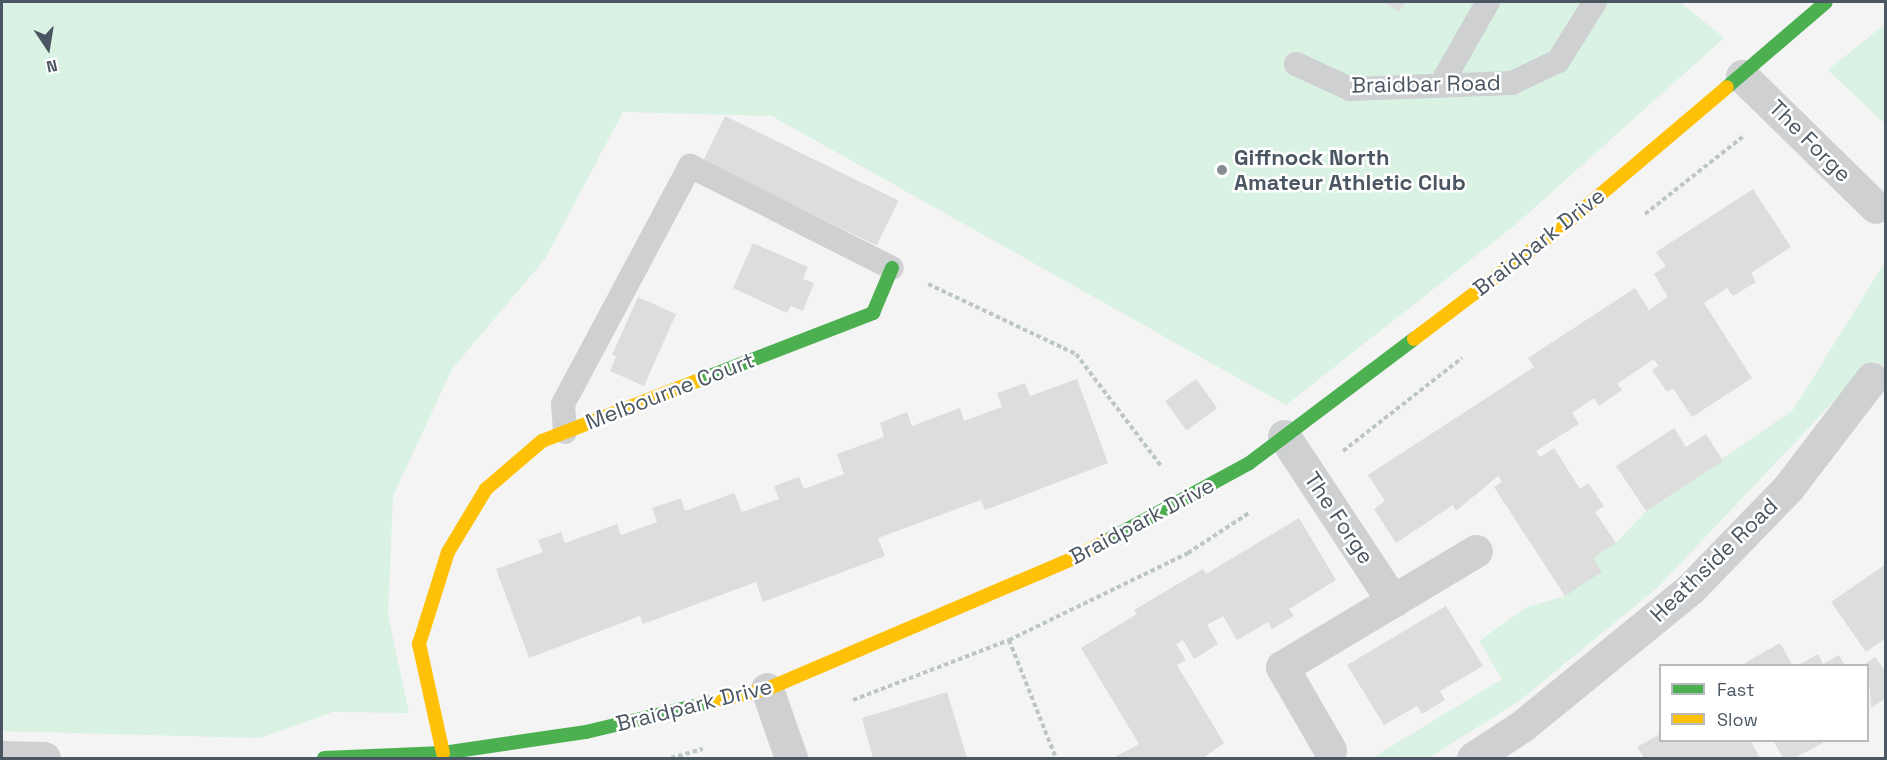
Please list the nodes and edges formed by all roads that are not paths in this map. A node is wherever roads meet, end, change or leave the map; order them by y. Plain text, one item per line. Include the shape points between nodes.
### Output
1 (1488, 2) edge
2 (1595, 2) edge
3 (1826, 2) edge
4 (1296, 64) dead end
5 (1742, 76) junction
6 (1440, 86) junction
7 (1876, 207) dead end
8 (892, 268) joint
9 (1872, 378) dead end
10 (565, 432) junction
11 (1284, 436) junction
12 (1476, 551) dead end
13 (1393, 600) junction
14 (767, 689) junction
15 (1330, 750) dead end
16 (443, 753) junction
17 (2, 757) edge
18 (44, 759) edge
19 (324, 759) edge
20 (791, 759) edge
21 (1473, 759) edge

1 - 6 lane
2 - 6 lane, Braidbar Road via 1558,61 1512,83
3 - 5 street, Braidpark Drive
4 - 6 lane, Braidbar Road via 1350,89
5 - 7 street, The Forge
5 - 11 street, Braidpark Drive via 1562,227
8 - 10 street, Melbourne Court via 873,313
8 - 10 lane via 690,166 563,404
9 - 21 street, Heathside Road via 1788,488 1691,588 1522,726
10 - 16 street, Melbourne Court via 542,441 486,489 448,552 419,644
11 - 13 street, The Forge
11 - 14 street, Braidpark Drive via 1248,464 1074,558
12 - 13 street
13 - 15 street via 1282,667
14 - 16 street, Braidpark Drive via 586,732
14 - 20 street
16 - 19 street, Braidpark Drive
17 - 18 street

